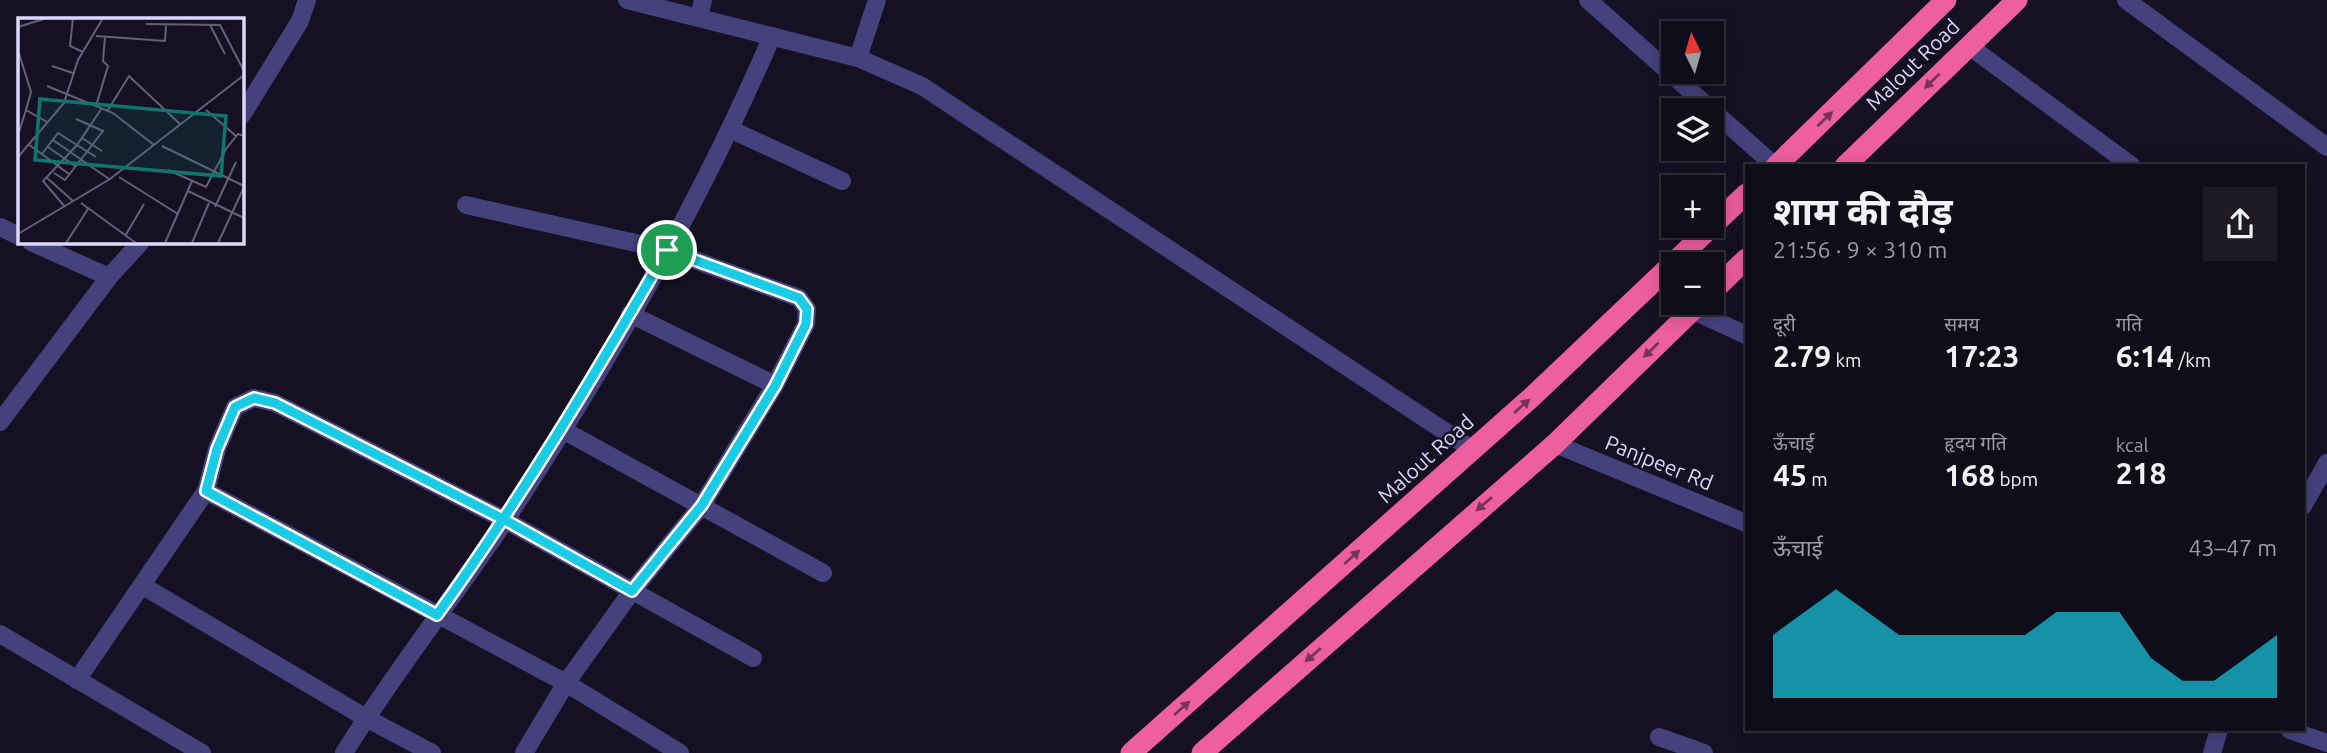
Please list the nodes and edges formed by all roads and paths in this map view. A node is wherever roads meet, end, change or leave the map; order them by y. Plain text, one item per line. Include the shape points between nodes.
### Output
1 (307, 0) edge
2 (627, 0) edge
3 (877, 0) edge
4 (1588, 0) edge
5 (1946, 0) edge
6 (2017, 0) edge
7 (2126, 0) edge
8 (701, 9) edge
9 (772, 36) junction
10 (1969, 46) junction
11 (858, 58) junction
12 (243, 113) edge
13 (732, 130) junction
14 (2327, 147) edge
15 (1774, 164) edge
16 (1778, 164) edge
17 (1846, 164) edge
18 (2129, 164) edge
19 (842, 181) dead end
20 (1745, 195) edge
21 (466, 205) dead end
22 (0, 227) edge
23 (18, 236) edge
24 (33, 243) edge
25 (140, 243) edge
26 (667, 250) junction
27 (1745, 260) edge
28 (109, 277) junction
29 (1724, 280) edge
30 (630, 314) junction
31 (1688, 315) edge
32 (1710, 315) edge
33 (1745, 334) edge
34 (775, 386) junction
35 (9, 399) edge
36 (0, 422) edge
37 (562, 430) junction
38 (1555, 444) junction
39 (1473, 450) junction
40 (2327, 463) edge
41 (206, 491) junction
42 (2305, 502) edge
43 (702, 505) junction
44 (505, 520) junction
45 (1745, 523) edge
46 (823, 573) dead end
47 (143, 586) junction
48 (632, 591) junction
49 (437, 615) junction
50 (0, 634) edge
51 (753, 658) dead end
52 (77, 680) junction
53 (566, 683) junction
54 (366, 718) junction
55 (2219, 731) edge
56 (2293, 731) edge
57 (1659, 737) dead end
58 (2327, 743) edge
59 (202, 753) edge
60 (344, 753) edge
61 (432, 753) edge
62 (524, 753) edge
63 (680, 753) edge
64 (1131, 753) edge
65 (1202, 753) edge
66 (1704, 753) edge
67 (2212, 753) edge

1 - 12 street via 300,21
2 - 8 street
3 - 11 street
4 - 15 street
16 -> 5 highway, Malout Road
6 - 10 highway, Malout Road
7 - 14 street
8 - 9 street
9 - 11 street
9 - 13 street
10 -> 17 highway, Malout Road
10 - 18 street
11 - 39 street via 922,86
13 - 19 street
13 - 26 street
39 -> 20 highway, Malout Road
21 - 26 street
22 - 23 street
24 - 28 street
25 - 28 street
26 - 30 street
26 - 34 street via 799,298 807,309 806,324
27 - 29 highway
28 - 35 street
30 - 34 street
30 - 37 street
31 -> 38 highway
32 - 33 street
34 - 43 street
35 - 36 street
37 - 43 street
37 - 44 street
38 - 45 street, Panjpeer Rd
38 -> 65 highway
64 -> 39 highway, Malout Road
40 - 42 street
41 - 44 street via 235,407 254,398 275,403
41 - 47 street
41 - 49 street
43 - 46 street
43 - 48 street
44 - 48 street
44 - 49 street
47 - 52 street
47 - 54 street
48 - 51 street
48 - 53 street
49 - 53 street
49 - 54 street
50 - 52 street
52 - 59 street
53 - 62 street
53 - 63 street
54 - 60 street
54 - 61 street
55 - 67 street
56 - 58 street
57 - 66 street

